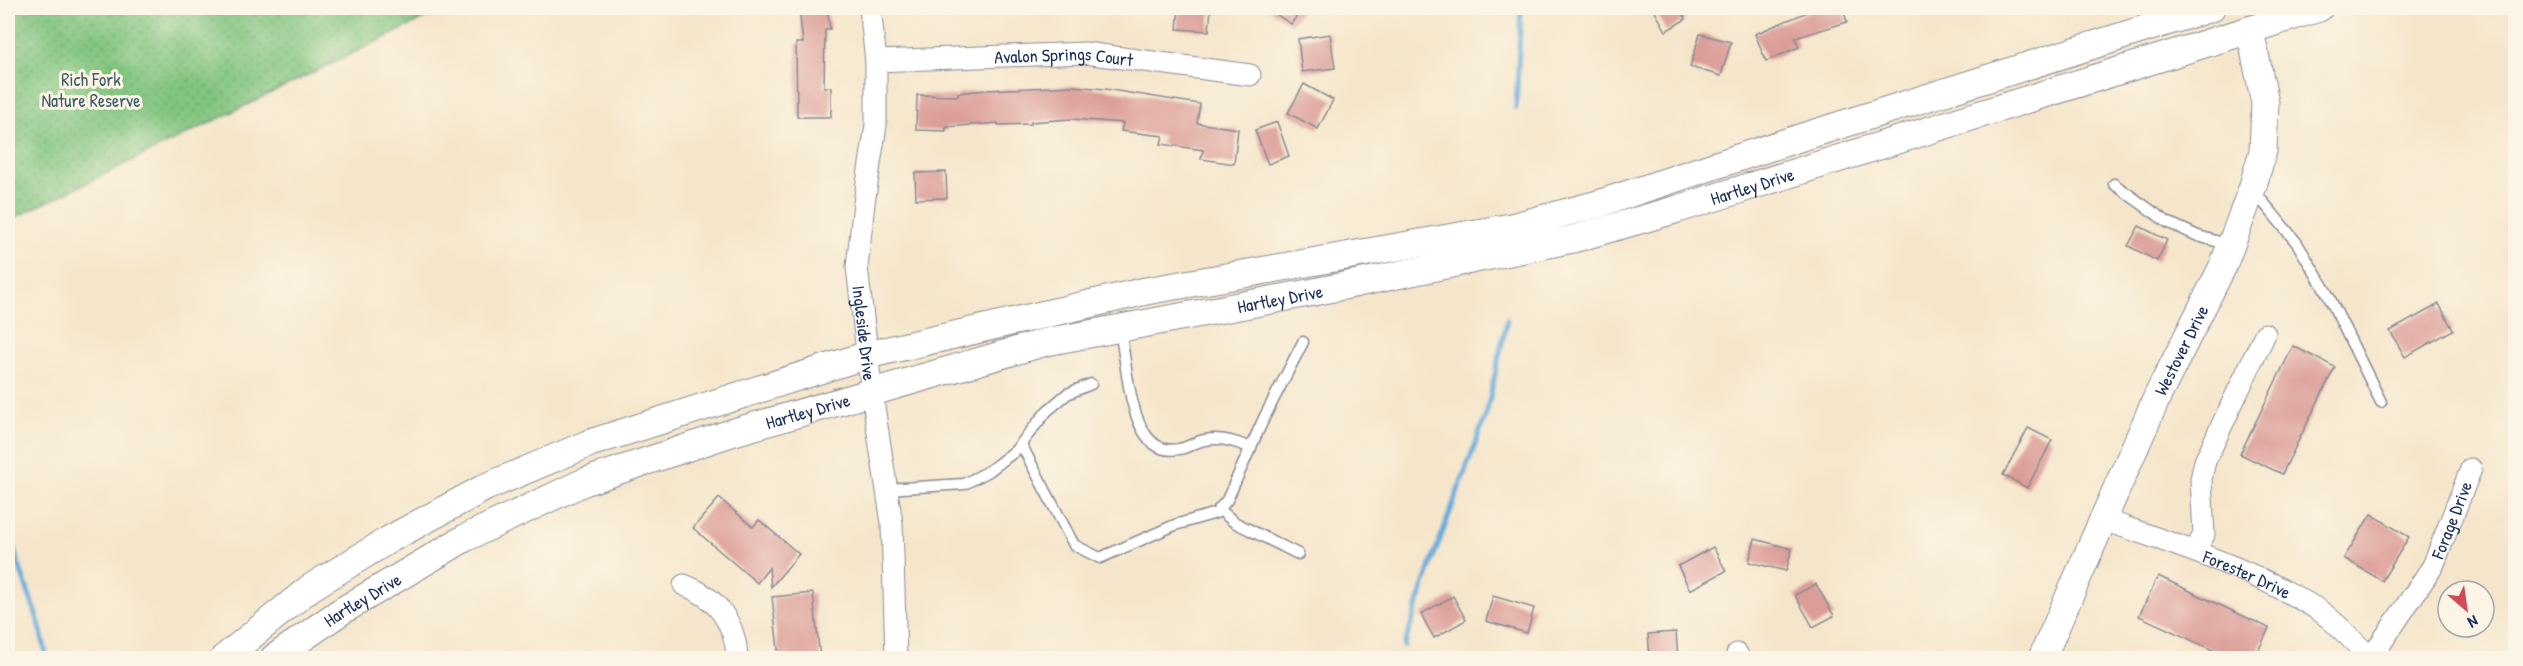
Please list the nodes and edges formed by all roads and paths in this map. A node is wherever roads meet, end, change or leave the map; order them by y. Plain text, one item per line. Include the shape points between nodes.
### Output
1 (870, 8) edge
2 (2211, 8) edge
3 (2319, 8) edge
4 (2250, 30) junction
5 (876, 62) junction
6 (1250, 75) dead end
7 (2114, 184) dead end
8 (2252, 189) junction
9 (2230, 245) junction
10 (2265, 334) dead end
11 (1122, 342) dead end
12 (1303, 342) dead end
13 (867, 355) junction
14 (1091, 384) dead end
15 (872, 394) junction
16 (2381, 402) dead end
17 (1021, 444) junction
18 (1251, 448) junction
19 (2471, 469) dead end
20 (887, 489) junction
21 (1219, 509) junction
22 (2104, 520) junction
23 (2194, 551) junction
24 (1298, 554) dead end
25 (684, 585) dead end
26 (224, 658) edge
27 (274, 658) edge
28 (737, 658) edge
29 (896, 658) edge
30 (2042, 658) edge
31 (2371, 658) edge

1 - 5 street, Ingleside Drive
2 - 13 street, Hartley Drive via 1598,204 1511,227 1146,291
3 - 4 street, Hartley Drive
4 - 8 street, Westover Drive via 2265,103 2263,151
4 - 15 street, Hartley Drive via 1573,239 1046,342
5 - 6 street, Avalon Springs Court via 1085,53
5 - 13 street, Ingleside Drive via 876,125 857,267
7 - 9 lane via 2167,222
8 - 9 street, Westover Drive
8 - 16 lane via 2297,243 2327,293
9 - 22 street, Westover Drive
10 - 23 street via 2205,461 2201,479 2204,535
11 - 18 lane via 1137,422 1144,435 1160,448 1178,450 1204,440 1228,440
12 - 18 lane
13 - 15 street, Ingleside Drive
13 - 26 street, Hartley Drive via 591,443 486,487 310,588
14 - 17 lane via 1067,394 1047,411
15 - 20 street, Ingleside Drive
15 - 27 street, Hartley Drive via 734,432 584,482 465,538 340,612
17 - 20 lane via 988,471 964,484
17 - 21 lane via 1074,544 1100,558
18 - 21 lane
19 - 31 street, Forage Drive via 2433,566
20 - 29 street, Ingleside Drive via 892,523
21 - 24 lane via 1234,522
22 - 23 street, Forester Drive
22 - 30 street, Westover Drive
23 - 31 street, Forester Drive via 2318,610
25 - 28 street via 713,601 724,613

